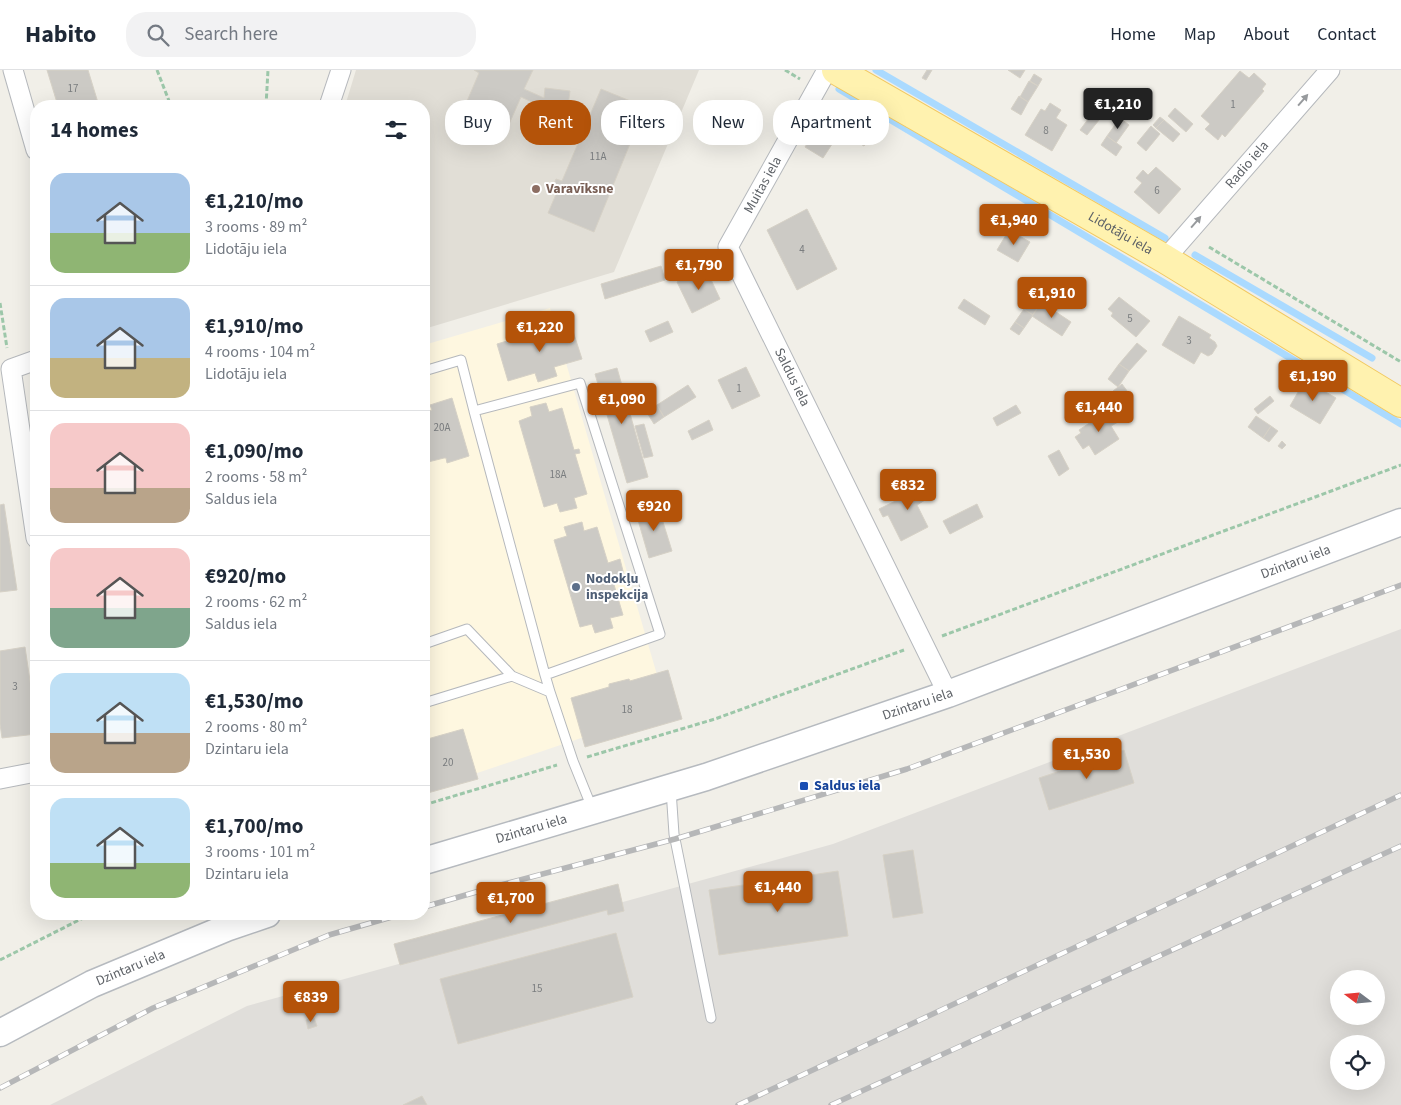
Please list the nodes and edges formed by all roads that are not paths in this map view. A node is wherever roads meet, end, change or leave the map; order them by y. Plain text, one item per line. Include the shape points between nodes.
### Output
1 (13, 70) edge
2 (341, 70) edge
3 (827, 70) edge
4 (836, 70) edge
5 (1330, 70) edge
6 (331, 100) edge
7 (30, 129) edge
8 (728, 247) joint
9 (1164, 259) junction
10 (30, 362) edge
11 (430, 369) edge
12 (1401, 403) edge
13 (474, 411) junction
14 (30, 466) edge
15 (1401, 522) edge
16 (430, 642) edge
17 (544, 675) junction
18 (512, 676) junction
19 (550, 692) junction
20 (948, 694) junction
21 (430, 700) edge
22 (30, 773) edge
23 (0, 779) edge
24 (670, 787) junction
25 (593, 811) junction
26 (430, 859) edge
27 (249, 920) edge
28 (711, 1018) dead end
29 (0, 1033) edge

1 - 7 street
2 - 6 street
3 - 8 street, Muitas iela
4 - 9 main road, Lidotāju iela
9 -> 5 street, Radio iela
8 - 20 street, Saldus iela
9 - 12 main road, Lidotāju iela
10 - 14 street via 10,369
11 - 13 lane via 461,360
13 - 17 lane
13 - 17 lane via 580,383 660,634
15 - 20 street, Dzintaru iela
16 - 18 lane via 467,630
17 - 19 lane
18 - 19 lane
18 - 21 lane
19 - 25 lane
20 - 24 street, Dzintaru iela
22 - 23 street
24 - 25 street, Dzintaru iela
24 - 28 lane via 674,834
25 - 26 street, Dzintaru iela
27 - 29 street, Dzintaru iela via 92,984

